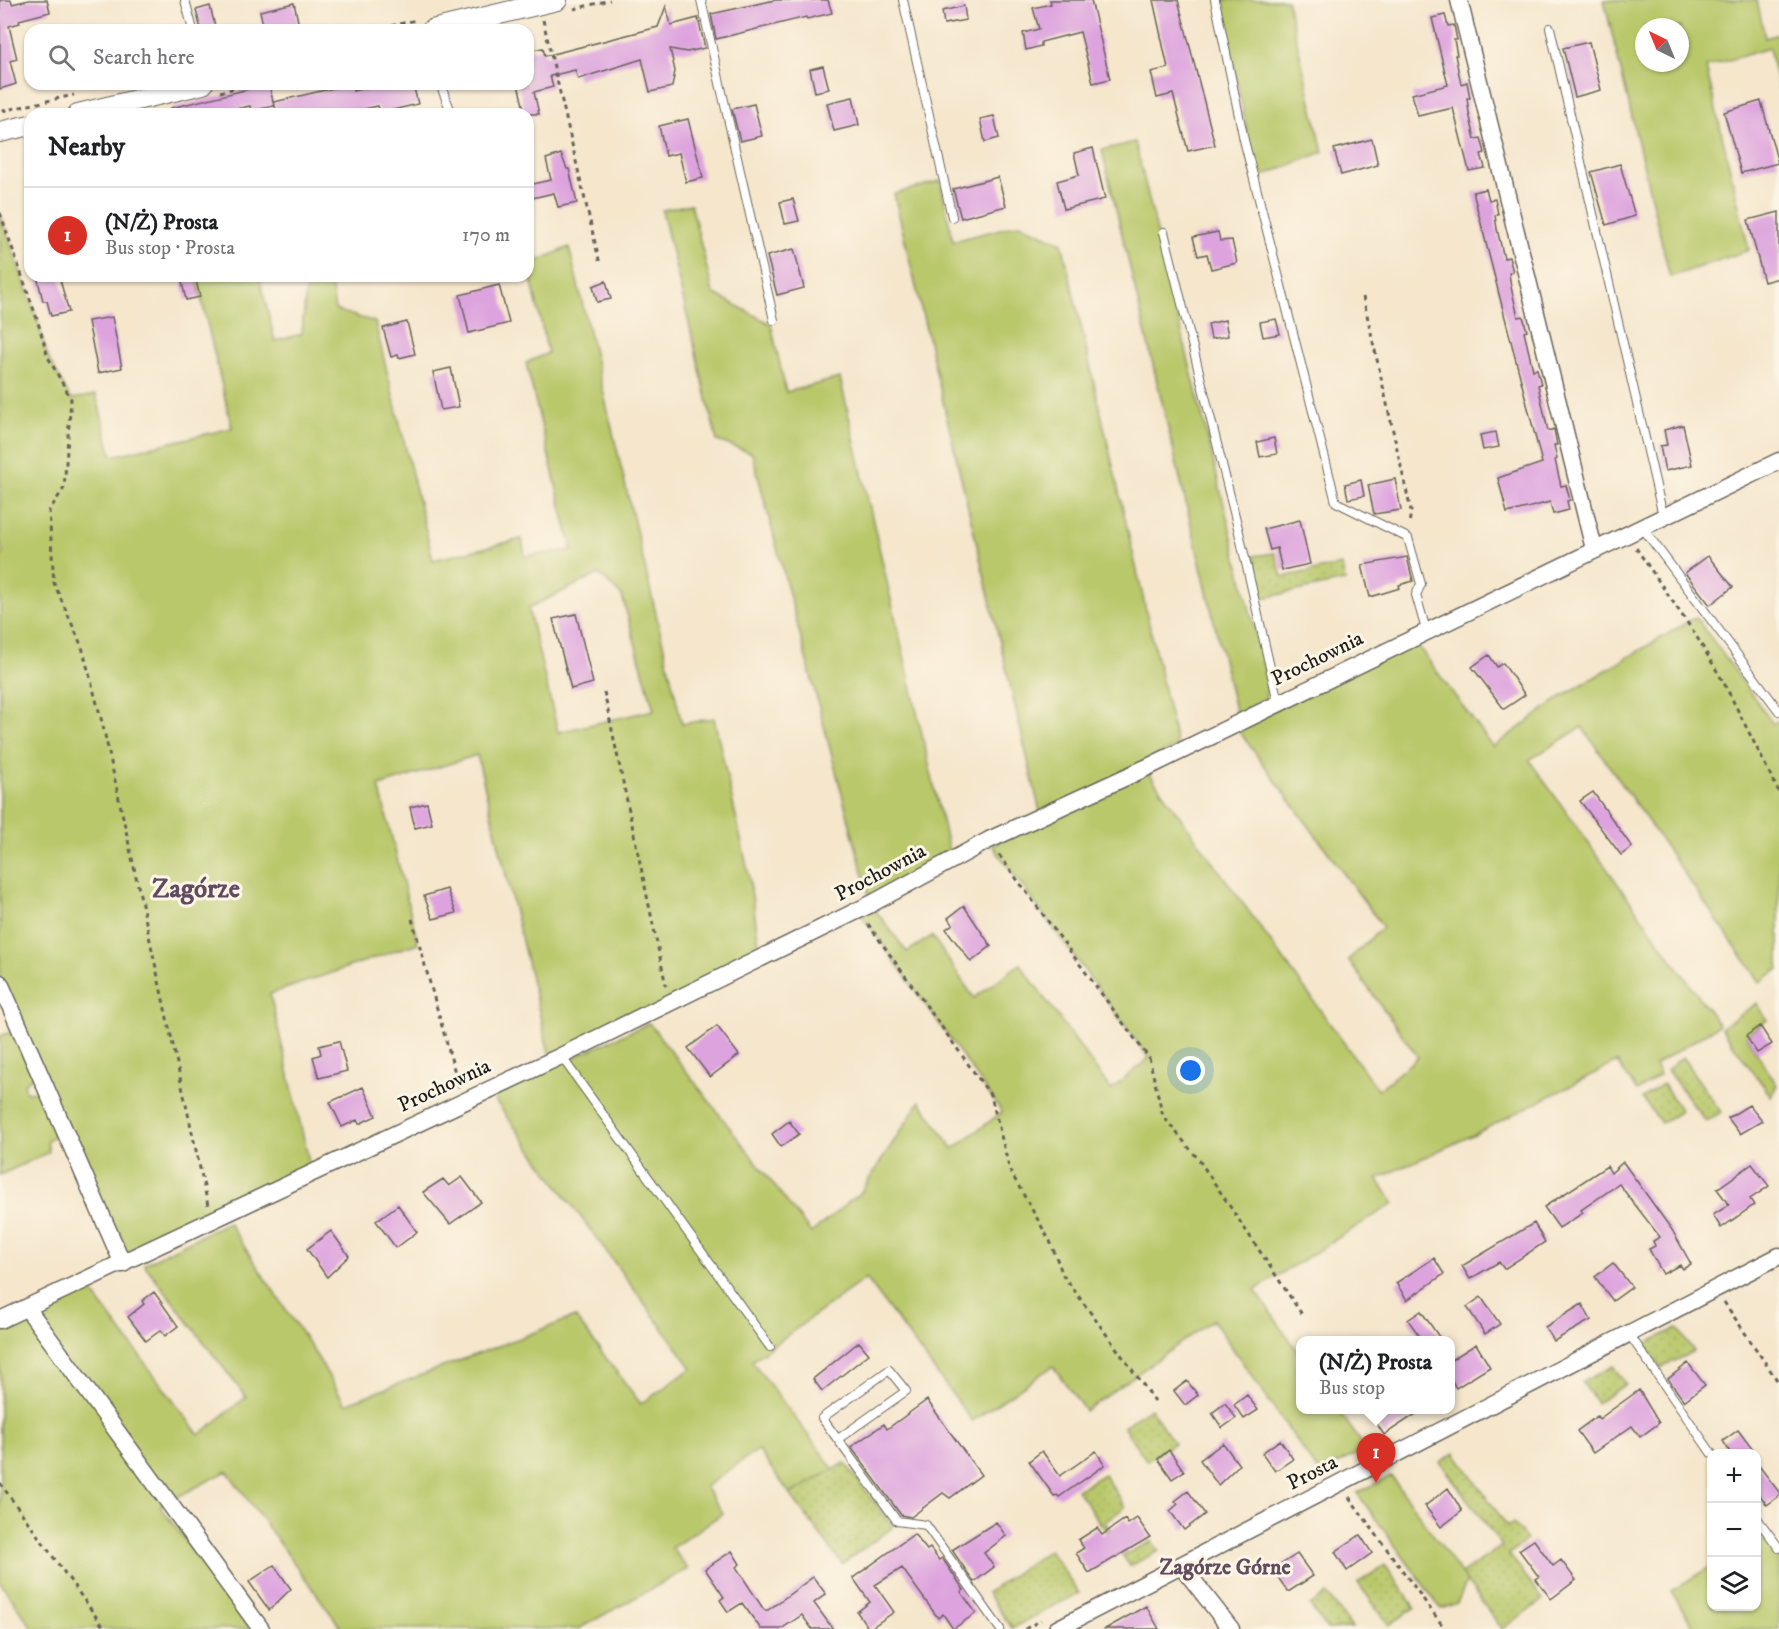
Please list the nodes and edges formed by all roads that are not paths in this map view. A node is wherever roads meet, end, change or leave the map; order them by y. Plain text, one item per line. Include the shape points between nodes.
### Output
1 (185, 0) edge
2 (701, 0) edge
3 (903, 0) edge
4 (1215, 0) edge
5 (1459, 0) edge
6 (548, 2) edge
7 (191, 24) edge
8 (457, 24) edge
9 (1550, 28) dead end
10 (178, 90) edge
11 (442, 90) edge
12 (103, 108) edge
13 (450, 108) edge
14 (24, 126) edge
15 (0, 132) edge
16 (952, 217) dead end
17 (1164, 232) dead end
18 (774, 320) dead end
19 (1779, 461) edge
20 (1663, 516) junction
21 (1642, 527) junction
22 (1594, 549) junction
23 (1426, 630) junction
24 (1278, 702) junction
25 (1779, 711) edge
26 (0, 983) edge
27 (561, 1056) junction
28 (1779, 1256) edge
29 (123, 1264) junction
30 (27, 1308) junction
31 (0, 1320) edge
32 (1629, 1334) junction
33 (770, 1347) dead end
34 (838, 1439) junction
35 (1709, 1449) edge
36 (1761, 1524) edge
37 (1779, 1548) edge
38 (1181, 1565) junction
39 (261, 1629) edge
40 (1000, 1629) edge
41 (1057, 1629) edge
42 (1231, 1629) edge

1 - 7 lane
2 - 18 lane
3 - 16 lane
4 - 23 lane via 1244,140 1336,502 1408,538 1421,584 1416,595
5 - 22 street
6 - 8 street
9 - 20 lane
10 - 12 street
11 - 13 lane
14 - 15 street
17 - 24 lane
19 - 20 street, Prochownia
20 - 21 street, Prochownia
21 - 22 street, Prochownia
21 - 25 lane
22 - 23 street, Prochownia
23 - 24 street, Prochownia
24 - 27 street, Prochownia via 989,840 858,910
26 - 29 street
27 - 29 street, Prochownia
27 - 33 lane
28 - 32 street, Prosta
29 - 30 street, Prochownia
30 - 31 street, Prochownia
30 - 39 street
32 - 35 lane
32 - 38 street, Prosta
34 - 34 lane via 822,1418 889,1370 906,1390
34 - 40 lane via 897,1521 926,1525
36 - 37 lane
38 - 41 street, Prosta
38 - 42 street

